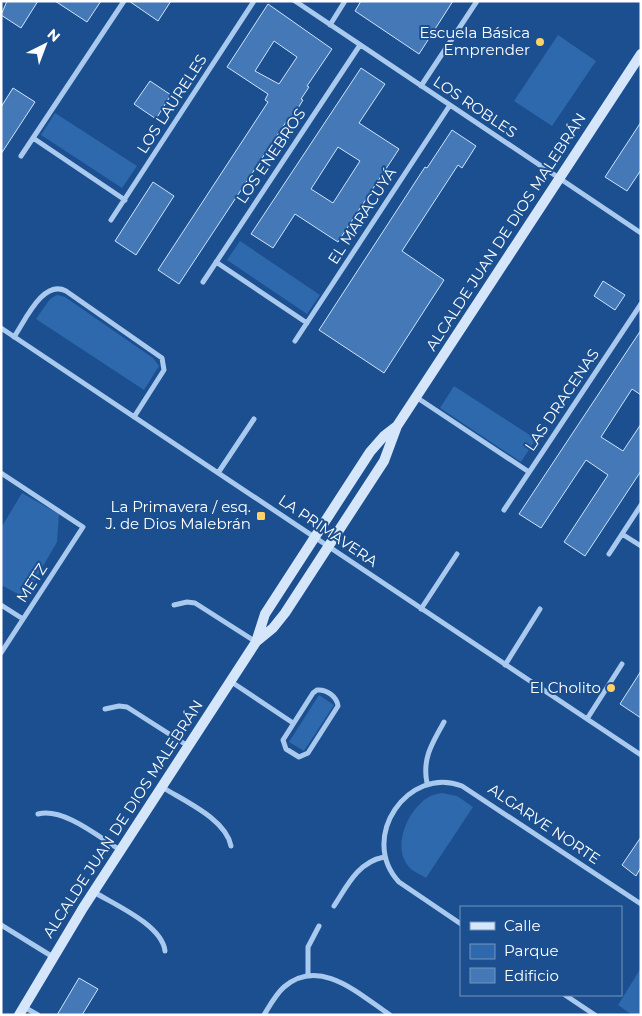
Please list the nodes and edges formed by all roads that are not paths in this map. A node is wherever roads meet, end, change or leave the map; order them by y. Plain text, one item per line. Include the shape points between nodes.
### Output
1 (124, 1) edge
2 (254, 1) edge
3 (295, 1) edge
4 (345, 1) edge
5 (477, 1) edge
6 (330, 24) junction
7 (360, 45) junction
8 (641, 54) edge
9 (421, 86) junction
10 (450, 105) junction
11 (33, 138) junction
12 (21, 156) dead end
13 (559, 179) junction
14 (125, 200) junction
15 (111, 220) dead end
16 (641, 234) edge
17 (216, 262) junction
18 (203, 282) dead end
19 (641, 304) edge
20 (307, 323) junction
21 (1, 328) edge
22 (14, 337) junction
23 (295, 341) dead end
24 (416, 397) junction
25 (134, 417) junction
26 (254, 419) dead end
27 (397, 426) junction
28 (529, 472) junction
29 (1, 473) edge
30 (218, 473) junction
31 (641, 505) edge
32 (504, 510) dead end
33 (622, 534) junction
34 (315, 538) junction
35 (641, 546) edge
36 (328, 547) junction
37 (457, 554) dead end
38 (609, 554) dead end
39 (1, 604) edge
40 (174, 604) dead end
41 (421, 609) junction
42 (540, 609) dead end
43 (23, 619) junction
44 (256, 642) junction
45 (1, 653) edge
46 (505, 664) junction
47 (622, 664) dead end
48 (230, 681) junction
49 (105, 709) dead end
50 (587, 719) junction
51 (444, 722) dead end
52 (293, 723) junction
53 (188, 746) junction
54 (641, 755) edge
55 (428, 783) junction
56 (162, 786) junction
57 (38, 814) dead end
58 (231, 846) dead end
59 (121, 850) junction
60 (384, 858) junction
61 (94, 892) junction
62 (641, 904) edge
63 (334, 906) dead end
64 (460, 923) edge
65 (1, 925) edge
66 (319, 926) dead end
67 (165, 951) dead end
68 (53, 957) junction
69 (308, 975) junction
70 (566, 996) edge
71 (21, 1011) edge
72 (38, 1015) edge
73 (264, 1015) edge
74 (390, 1015) edge
75 (595, 1015) edge

1 - 11 street
2 - 14 street, LOS LAURELES
3 - 6 street, LOS ROBLES
4 - 6 street
5 - 9 street
6 - 7 street, LOS ROBLES
7 - 9 street, LOS ROBLES
7 - 17 street, LOS ENEBROS
8 - 13 street, ALCALDE JUAN DE DIOS MALEBRÁN
9 - 10 street, LOS ROBLES
10 - 13 street, LOS ROBLES
10 - 20 street, EL MARACUYÁ
11 - 12 street
11 - 14 street
13 - 16 street, LOS ROBLES
13 - 24 street, ALCALDE JUAN DE DIOS MALEBRÁN
14 - 15 street, LOS LAURELES
17 - 18 street, LOS ENEBROS
17 - 20 street
19 - 28 street, LAS DRACENAS
20 - 23 street, EL MARACUYÁ
21 - 22 street, LA PRIMAVERA
22 - 25 street, LA PRIMAVERA
22 - 25 street via 46,292 56,288 66,291 162,358 164,370
24 - 27 street, ALCALDE JUAN DE DIOS MALEBRÁN
24 - 28 street
25 - 30 street, LA PRIMAVERA
26 - 30 street
27 - 34 street, ALCALDE JUAN DE DIOS MALEBRÁN via 370,452
27 - 36 street, ALCALDE JUAN DE DIOS MALEBRÁN via 384,461
28 - 32 street, LAS DRACENAS
29 - 43 street, METZ via 83,527
30 - 34 street, LA PRIMAVERA
31 - 33 street
33 - 35 street
33 - 38 street
34 - 36 street, LA PRIMAVERA
34 - 44 street, ALCALDE JUAN DE DIOS MALEBRÁN via 265,614
36 - 41 street, LA PRIMAVERA
36 - 44 street, ALCALDE JUAN DE DIOS MALEBRÁN via 280,620
37 - 41 street
39 - 43 street
40 - 44 street via 195,603
41 - 46 street, LA PRIMAVERA
42 - 46 street
43 - 45 street, METZ
44 - 48 street, ALCALDE JUAN DE DIOS MALEBRÁN
46 - 50 street, LA PRIMAVERA
47 - 50 street
48 - 52 street
48 - 53 street, ALCALDE JUAN DE DIOS MALEBRÁN
49 - 53 street via 127,708
50 - 54 street, LA PRIMAVERA
51 - 55 street via 426,759
52 - 52 street via 283,743 286,749 302,757 308,753 336,709 337,700 323,690 317,690
53 - 56 street, ALCALDE JUAN DE DIOS MALEBRÁN
55 - 60 street via 410,793 389,822 382,841
55 - 62 street, ALGARVE NORTE via 443,781 462,786
56 - 58 street via 218,823 227,833
56 - 59 street, ALCALDE JUAN DE DIOS MALEBRÁN
57 - 59 street via 51,812 63,816
59 - 61 street, ALCALDE JUAN DE DIOS MALEBRÁN
60 - 63 street via 362,866
60 - 64 street via 399,882
61 - 67 street via 158,932
61 - 68 street, ALCALDE JUAN DE DIOS MALEBRÁN
65 - 68 street
66 - 69 street via 308,947
68 - 71 street, ALCALDE JUAN DE DIOS MALEBRÁN
69 - 73 street via 284,987
69 - 74 street via 335,979
70 - 75 street
71 - 72 street

